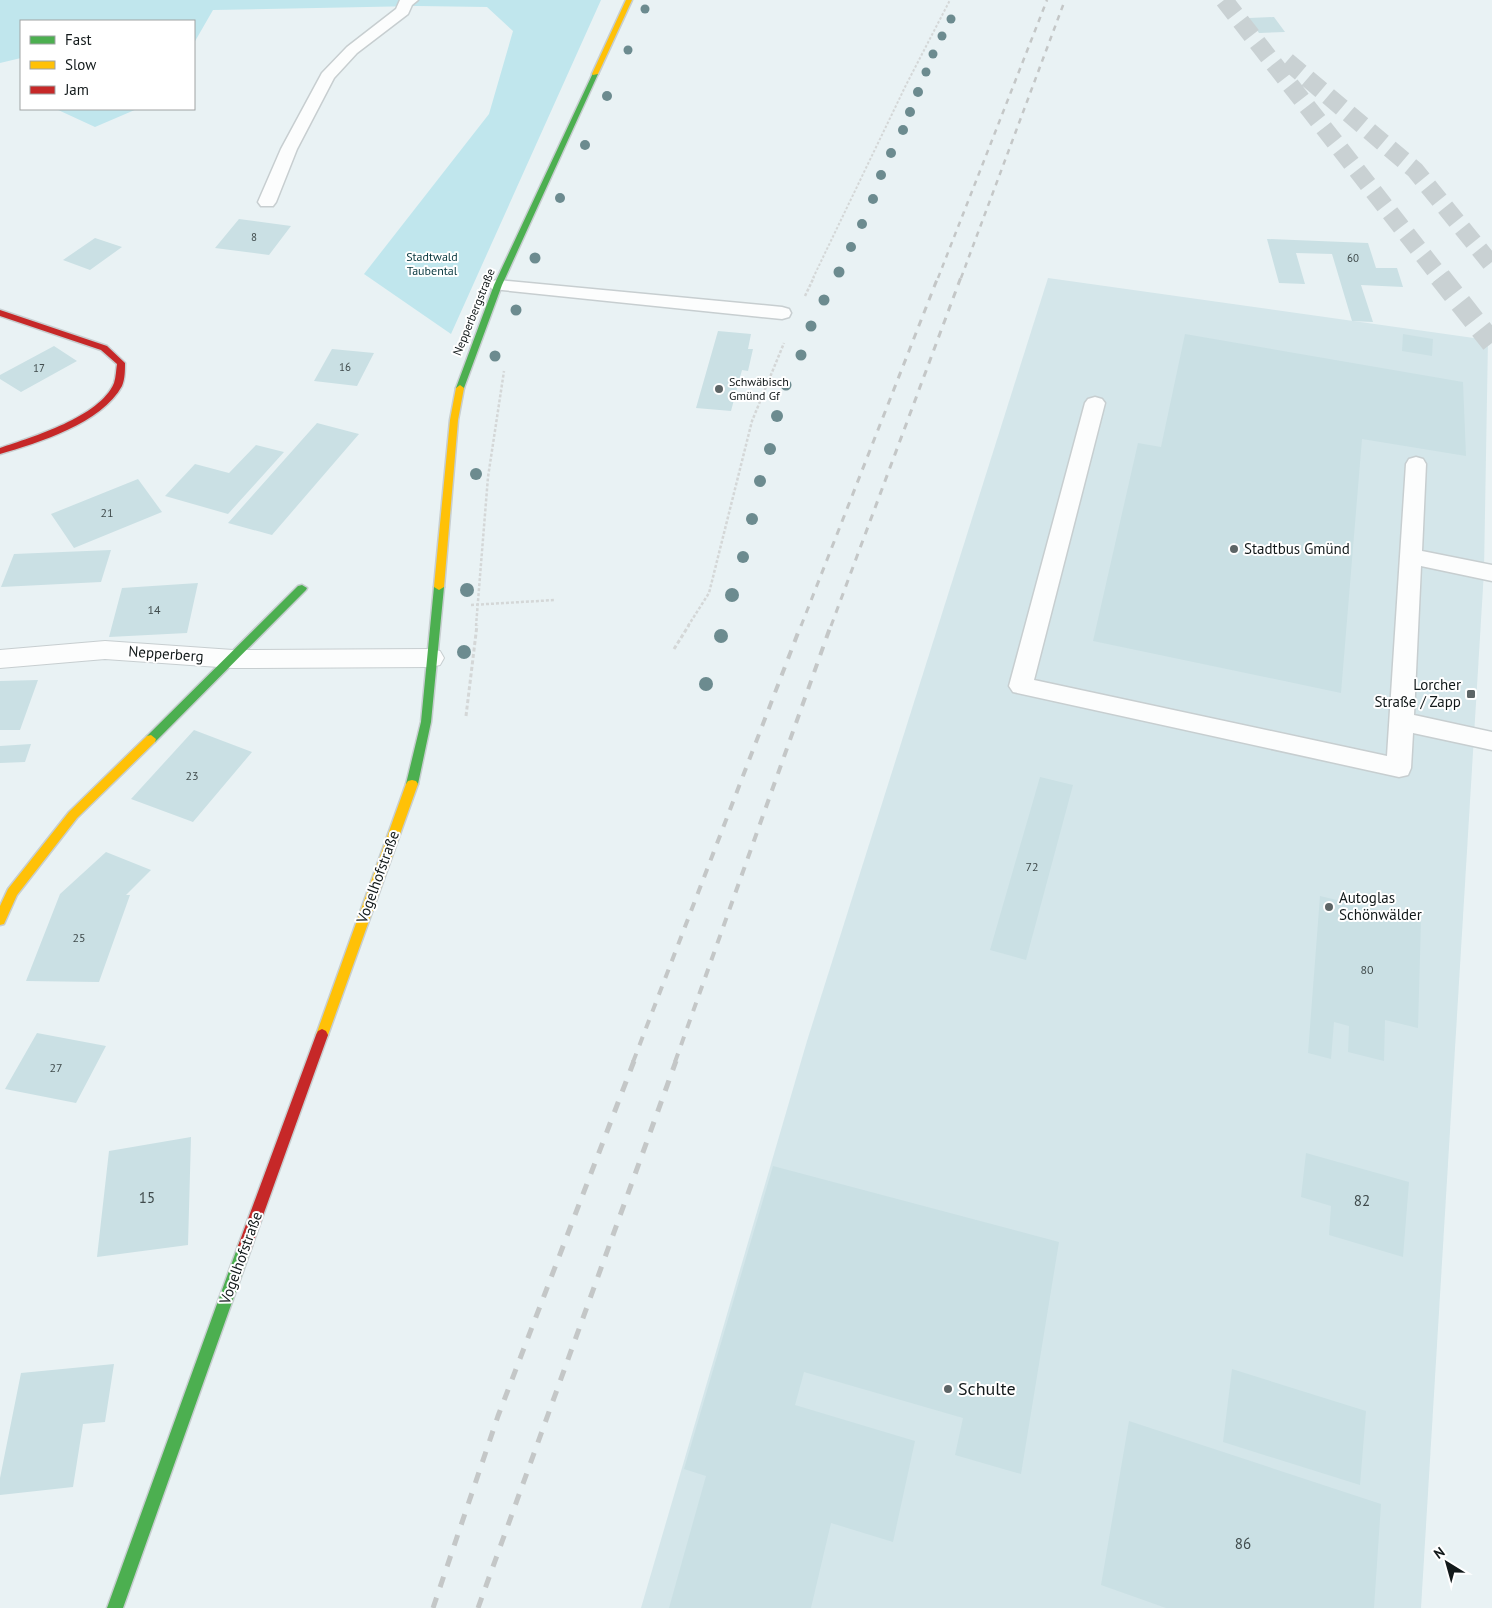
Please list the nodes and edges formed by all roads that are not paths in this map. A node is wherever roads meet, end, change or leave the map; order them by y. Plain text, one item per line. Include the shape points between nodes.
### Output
1 (629, 0) edge
2 (405, 1) edge
3 (267, 202) dead end
4 (498, 285) junction
5 (782, 312) dead end
6 (0, 313) edge
7 (1095, 403) dead end
8 (0, 451) edge
9 (1416, 464) dead end
10 (1410, 556) junction
11 (1492, 573) edge
12 (302, 588) dead end
13 (430, 658) junction
14 (0, 659) edge
15 (233, 659) junction
16 (1402, 722) junction
17 (1492, 741) edge
18 (0, 920) edge
19 (115, 1608) edge

1 - 4 street, Nepperbergstraße
2 - 3 lane via 403,11 352,50 327,76 289,149
4 - 5 lane
4 - 13 street, Nepperbergstraße via 462,380 454,420
6 - 8 street via 104,348 121,363 118,385 98,407 69,425
7 - 16 lane via 1021,686 1399,768
9 - 10 lane
10 - 11 lane
10 - 16 lane
12 - 15 street
13 - 15 street
13 - 19 street, Vogelhofstraße via 426,722 413,780
14 - 15 street, Nepperberg via 105,650
15 - 18 street via 73,815 12,892
16 - 17 lane

